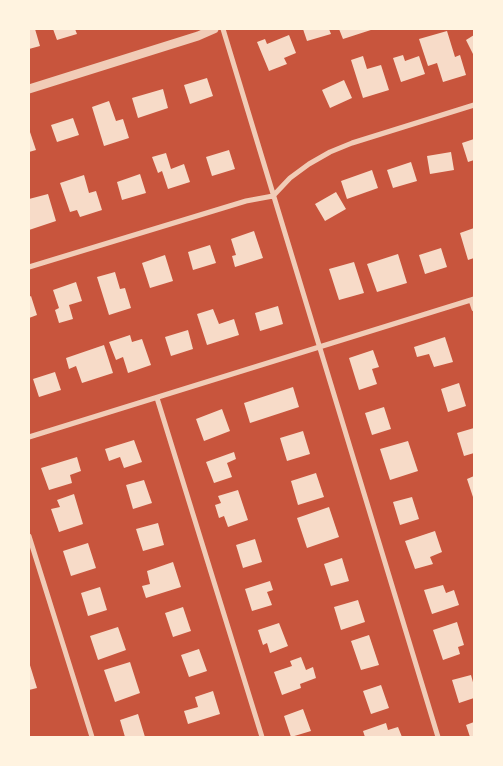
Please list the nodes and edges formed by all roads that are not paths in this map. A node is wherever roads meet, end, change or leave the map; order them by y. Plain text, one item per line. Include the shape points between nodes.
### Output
1 (214, 29) edge
2 (222, 29) edge
3 (29, 89) edge
4 (474, 105) edge
5 (273, 196) junction
6 (29, 267) edge
7 (473, 300) edge
8 (474, 309) edge
9 (319, 347) junction
10 (157, 398) junction
11 (29, 437) edge
12 (29, 536) edge
13 (92, 737) edge
14 (262, 737) edge
15 (438, 737) edge

1 - 3 street
2 - 5 street
4 - 5 street via 330,152 290,178
5 - 6 street via 246,201
5 - 9 street
7 - 8 street
7 - 9 street
9 - 10 street
9 - 15 street
10 - 11 street
10 - 14 street
12 - 13 street

